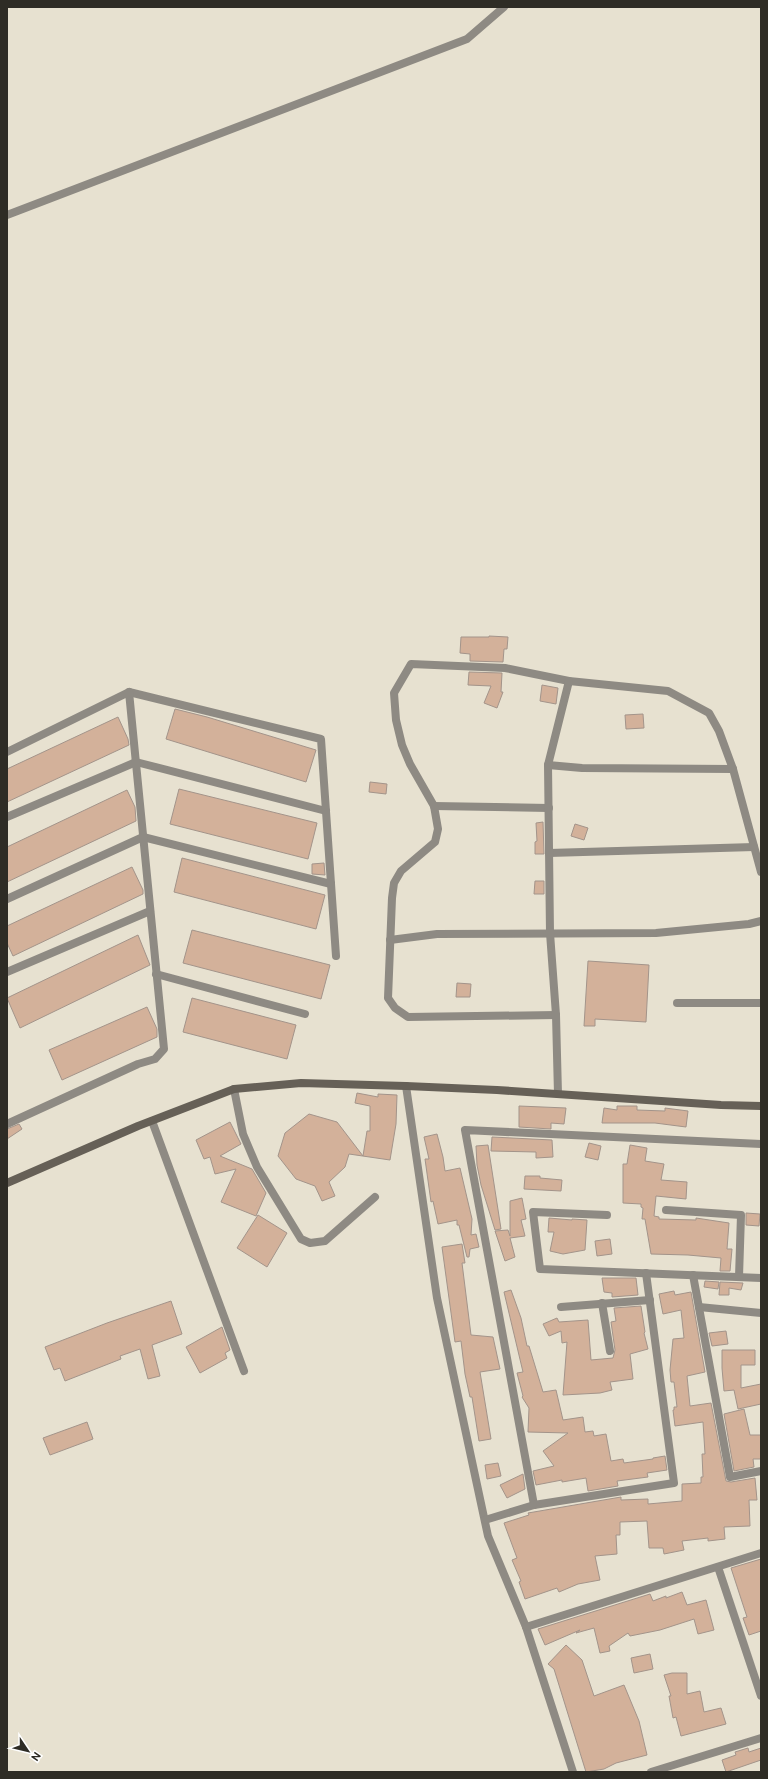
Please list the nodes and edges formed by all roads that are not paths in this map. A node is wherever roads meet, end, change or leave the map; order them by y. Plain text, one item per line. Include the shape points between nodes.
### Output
1 (504, 7) edge
2 (7, 215) edge
3 (569, 681) junction
4 (129, 692) junction
5 (7, 752) edge
6 (136, 762) junction
7 (548, 765) junction
8 (733, 770) junction
9 (434, 806) junction
10 (549, 808) junction
11 (326, 812) junction
12 (7, 817) edge
13 (143, 837) junction
14 (754, 847) junction
15 (549, 853) junction
16 (761, 872) edge
17 (331, 884) junction
18 (7, 899) edge
19 (150, 911) junction
20 (761, 921) edge
21 (550, 933) junction
22 (390, 940) junction
23 (336, 956) dead end
24 (7, 972) edge
25 (156, 974) junction
26 (677, 1003) dead end
27 (761, 1003) edge
28 (305, 1014) dead end
29 (556, 1015) junction
30 (406, 1086) junction
31 (234, 1089) junction
32 (558, 1094) junction
33 (761, 1106) edge
34 (152, 1121) junction
35 (7, 1124) edge
36 (761, 1144) edge
37 (7, 1183) edge
38 (375, 1197) dead end
39 (666, 1210) dead end
40 (607, 1215) dead end
41 (646, 1273) junction
42 (693, 1275) junction
43 (739, 1277) junction
44 (761, 1278) edge
45 (650, 1300) junction
46 (602, 1303) junction
47 (561, 1307) dead end
48 (699, 1308) junction
49 (761, 1313) edge
50 (610, 1351) dead end
51 (244, 1371) dead end
52 (761, 1471) edge
53 (534, 1505) junction
54 (485, 1520) junction
55 (761, 1553) edge
56 (718, 1567) junction
57 (526, 1627) junction
58 (761, 1696) edge
59 (761, 1738) edge
60 (573, 1772) edge
61 (651, 1772) edge

1 - 2 street via 467,39
3 - 7 street
3 - 8 street via 668,691 709,713 719,731
3 - 9 street via 505,668 411,664 394,693 396,720 404,751
4 - 5 street
4 - 6 street
4 - 11 street via 321,739
6 - 11 street
6 - 12 street
6 - 13 street
7 - 8 street via 582,768
7 - 10 street
8 - 14 street
9 - 10 street
9 - 22 street via 438,829 435,842 401,871 394,883
10 - 15 street
11 - 17 street
13 - 17 street
13 - 18 street
13 - 19 street
14 - 15 street
14 - 16 street
15 - 21 street
17 - 23 street
19 - 24 street
19 - 25 street
20 - 21 street via 656,933
21 - 22 street via 437,934
21 - 29 street
22 - 29 street via 388,998 395,1008 408,1017
25 - 28 street
25 - 35 street via 164,1049 155,1059 138,1064
26 - 27 street
29 - 32 street
30 - 31 main road via 301,1083
30 - 32 main road
30 - 54 street via 437,1298
31 - 34 main road
31 - 38 street via 245,1141 257,1167 301,1239 310,1243 325,1241
32 - 33 main road
34 - 37 main road
34 - 51 street
36 - 53 street via 465,1130
39 - 43 street via 741,1215
40 - 41 street via 533,1212 540,1269
41 - 42 street
41 - 45 street
42 - 43 street
42 - 48 street
43 - 44 street
45 - 46 street
45 - 53 street via 674,1483
46 - 47 street
46 - 50 street
48 - 49 street
48 - 52 street via 730,1478
53 - 54 street
54 - 57 street via 488,1536
55 - 56 street
56 - 57 street
56 - 58 street
57 - 60 street
59 - 61 street

